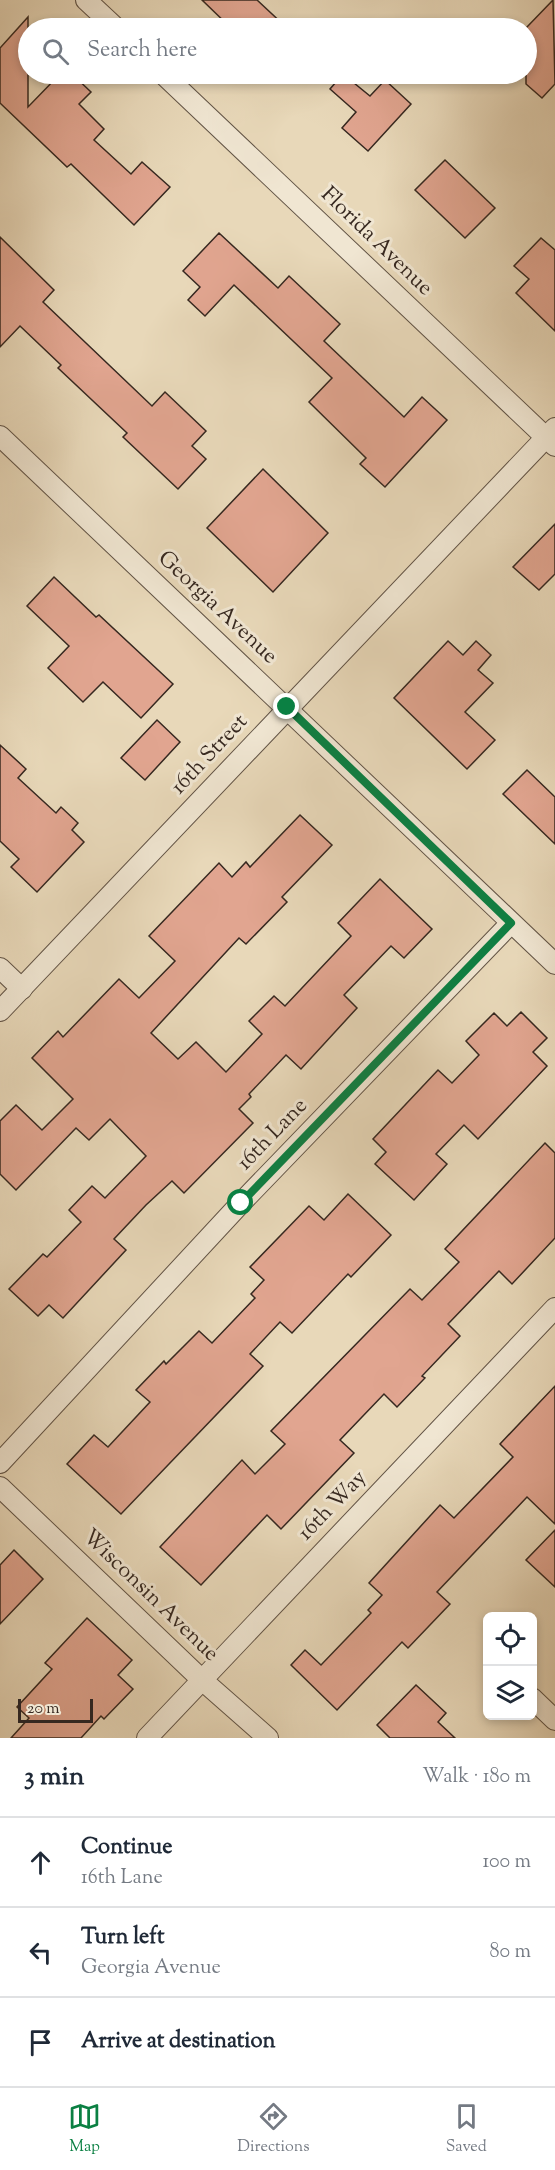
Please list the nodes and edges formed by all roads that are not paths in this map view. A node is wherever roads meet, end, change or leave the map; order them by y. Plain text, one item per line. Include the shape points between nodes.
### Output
1 (86, 0) edge
2 (105, 18) edge
3 (174, 84) edge
4 (0, 436) edge
5 (552, 437) edge
6 (287, 707) junction
7 (511, 923) junction
8 (555, 964) edge
9 (0, 968) edge
10 (22, 989) junction
11 (0, 1011) edge
12 (555, 1308) edge
13 (0, 1463) edge
14 (0, 1487) edge
15 (201, 1679) junction
16 (537, 1703) edge
17 (555, 1720) edge
18 (147, 1738) edge
19 (268, 1738) edge

1 - 2 street
3 - 5 street, Florida Avenue
4 - 6 street, Georgia Avenue
5 - 6 street, 16th Street
6 - 7 street, Georgia Avenue
6 - 10 street, 16th Street
7 - 8 street, Georgia Avenue
7 - 13 street, 16th Lane via 241,1203
9 - 10 street
10 - 11 street, 16th Street
12 - 15 street, 16th Way
14 - 15 street, Wisconsin Avenue
15 - 18 street, 16th Way
15 - 19 street, Wisconsin Avenue
16 - 17 street

